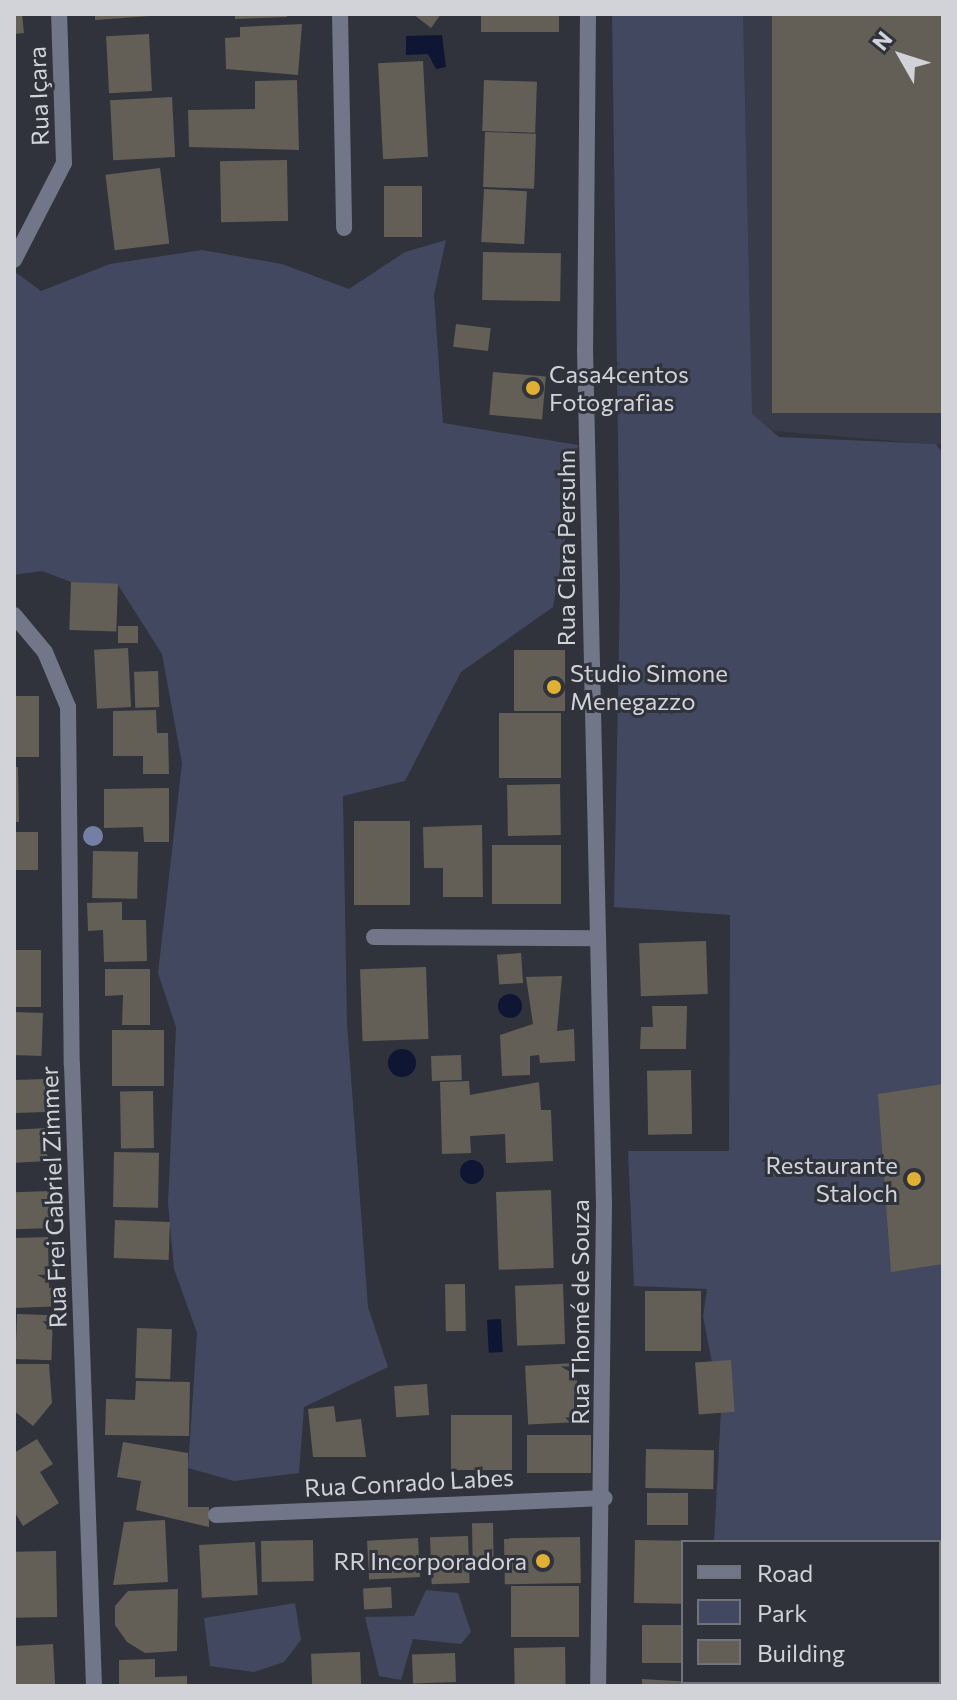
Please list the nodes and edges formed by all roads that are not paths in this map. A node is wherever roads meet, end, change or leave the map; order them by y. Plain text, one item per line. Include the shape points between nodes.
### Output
1 (59, 14) edge
2 (340, 14) edge
3 (588, 14) edge
4 (344, 228) dead end
5 (14, 260) edge
6 (14, 615) edge
7 (374, 937) dead end
8 (596, 938) junction
9 (605, 1498) junction
10 (216, 1515) dead end
11 (94, 1686) edge
12 (598, 1686) edge

1 - 5 street, Rua Içara via 64,163
2 - 4 street
3 - 8 street, Rua Clara Persuhn via 585,349
6 - 11 street, Rua Frei Gabriel Zimmer via 45,652 68,707 72,1065
7 - 8 street
8 - 9 street, Rua Thomé de Souza
9 - 10 street, Rua Conrado Labes
9 - 12 street, Rua Thomé de Souza

